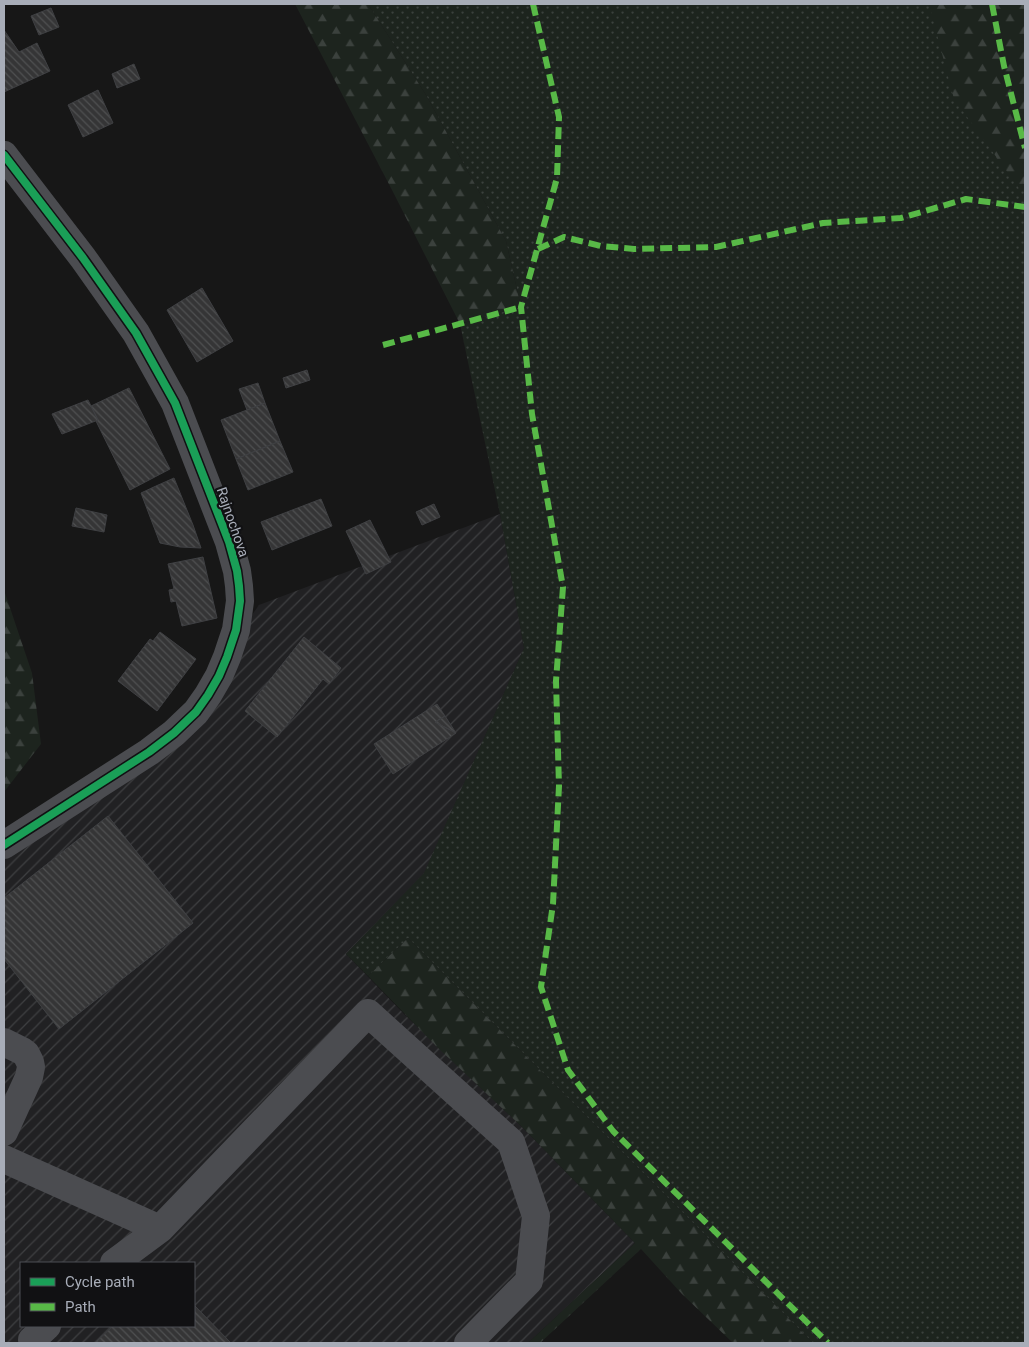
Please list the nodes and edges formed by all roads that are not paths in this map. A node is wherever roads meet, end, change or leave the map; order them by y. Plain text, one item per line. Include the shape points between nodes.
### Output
1 (4, 155) edge
2 (4, 845) edge
3 (4, 1042) edge
4 (7, 1116) edge
5 (4, 1159) edge
6 (160, 1229) junction
7 (115, 1262) edge
8 (46, 1327) edge
9 (35, 1343) edge
10 (468, 1343) edge

1 - 2 street, Rajnochova via 136,333 174,403 229,542 237,571 240,601 236,630 227,657 196,712 149,752
3 - 4 street via 26,1054 31,1071
5 - 6 street
6 - 7 street
6 - 10 street via 368,1013 511,1142 536,1216 528,1281
8 - 9 street via 32,1340

